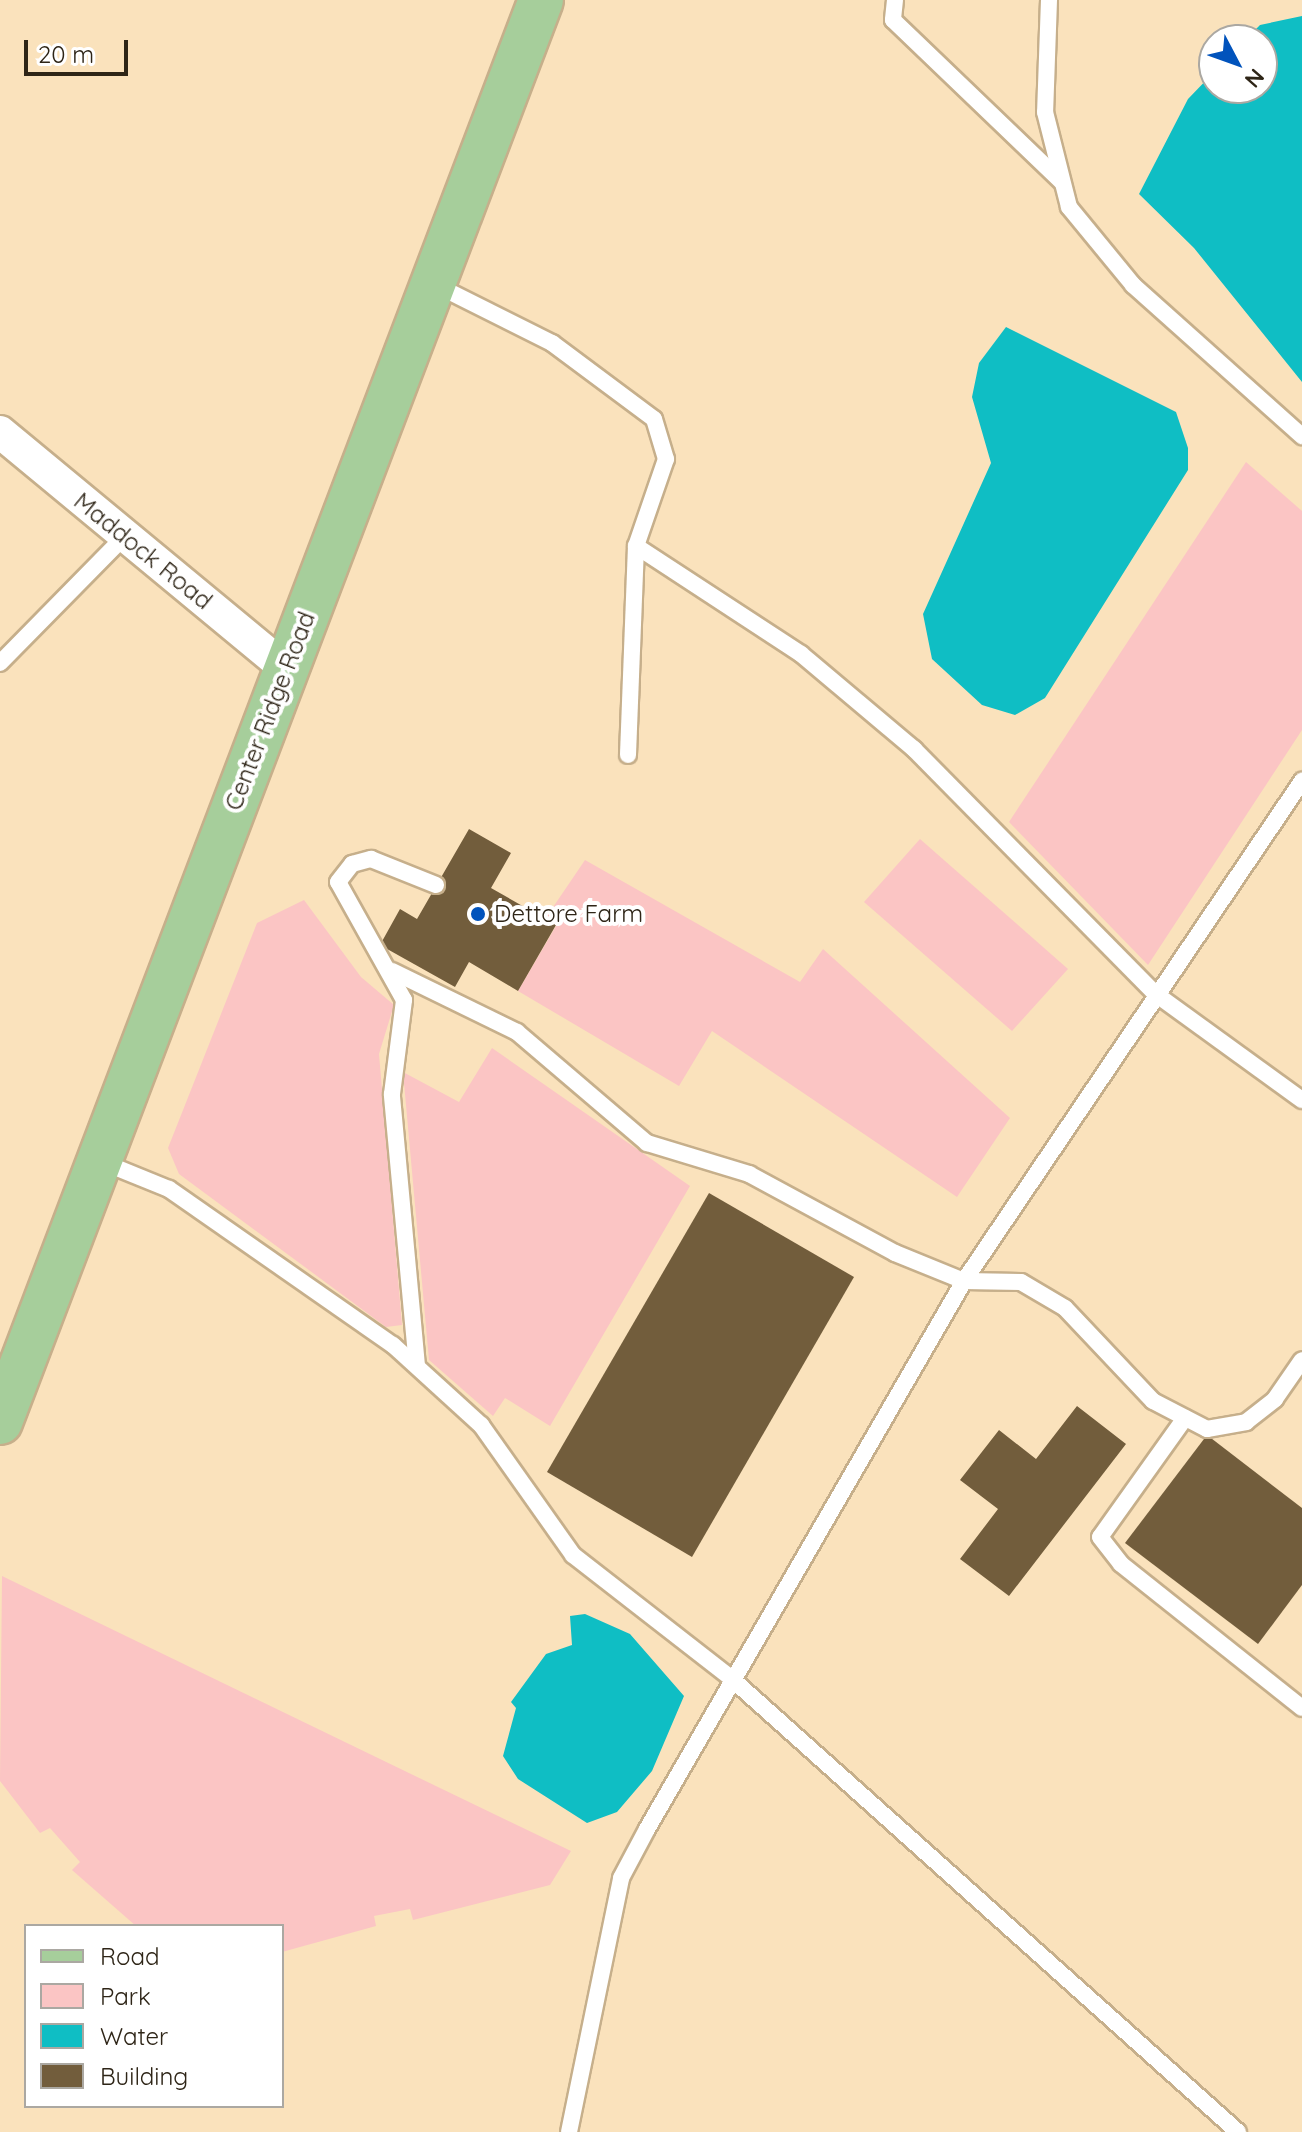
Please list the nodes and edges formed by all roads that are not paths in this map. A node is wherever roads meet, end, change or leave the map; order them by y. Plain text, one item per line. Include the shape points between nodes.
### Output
1 (541, 0) edge
2 (895, 0) edge
3 (1049, 0) edge
4 (1062, 182) junction
5 (433, 283) junction
6 (0, 432) edge
7 (1302, 436) edge
8 (125, 536) junction
9 (636, 546) junction
10 (0, 663) edge
11 (286, 669) junction
12 (628, 755) dead end
13 (1302, 781) edge
14 (436, 885) dead end
15 (392, 971) junction
16 (1157, 995) junction
17 (1302, 1100) edge
18 (100, 1160) junction
19 (964, 1281) junction
20 (1302, 1360) edge
21 (417, 1366) junction
22 (1185, 1418) junction
23 (0, 1422) edge
24 (732, 1679) junction
25 (1302, 1708) edge
26 (569, 2132) edge
27 (1238, 2132) edge

1 - 5 main road, Center Ridge Road
2 - 4 lane via 893,20
3 - 4 lane via 1045,112
4 - 7 lane via 1069,207 1133,285
5 - 9 lane via 518,322 654,419 666,459
5 - 11 main road, Center Ridge Road
6 - 8 street, Maddock Road
8 - 10 lane
8 - 11 street, Maddock Road
9 - 12 lane
9 - 16 lane via 801,654 914,749
11 - 18 main road, Center Ridge Road
13 - 16 lane
14 - 15 lane via 371,859 352,864 338,882 362,934
15 - 19 lane via 517,1032 647,1143 749,1174 895,1253
15 - 21 lane via 404,1000 392,1094
16 - 17 lane
16 - 19 lane
18 - 21 lane via 169,1189
18 - 23 main road, Center Ridge Road
19 - 22 lane via 1021,1282 1065,1308 1153,1401
19 - 24 lane
20 - 22 lane via 1275,1399 1246,1422 1207,1429
21 - 24 lane via 481,1425 573,1555
22 - 25 lane via 1100,1537 1121,1564
24 - 26 lane via 621,1878
24 - 27 lane

